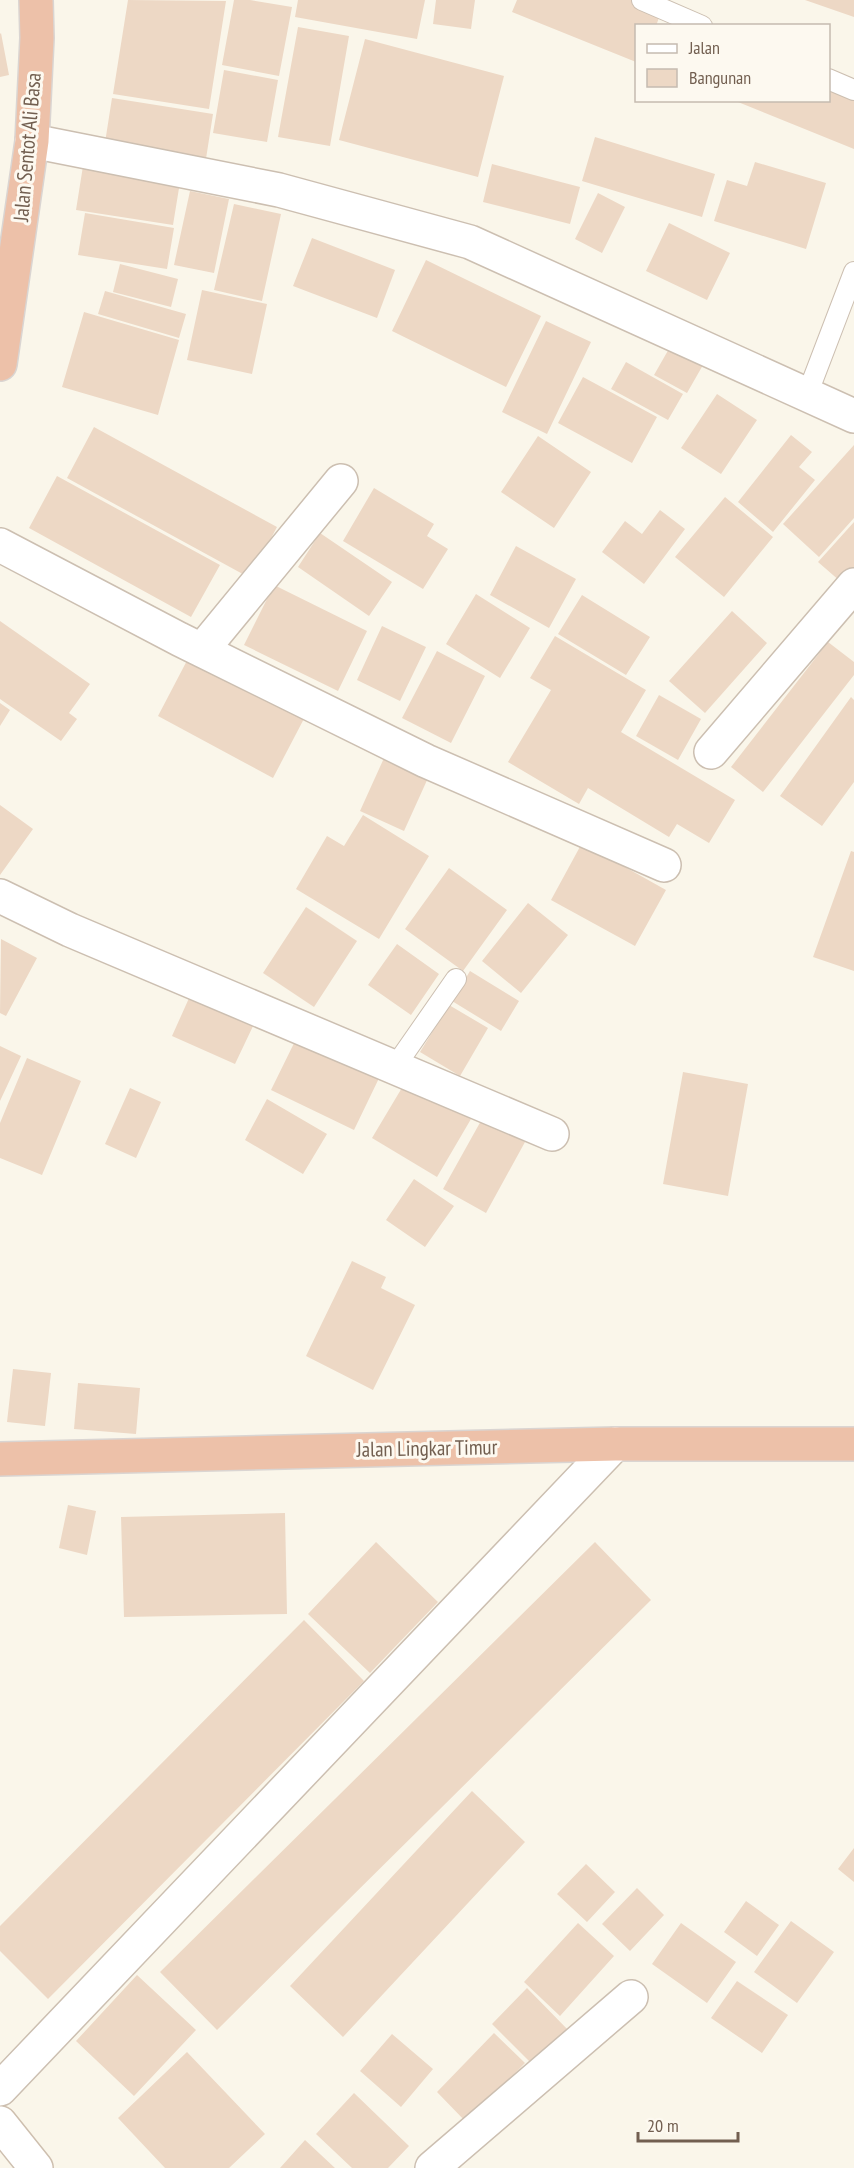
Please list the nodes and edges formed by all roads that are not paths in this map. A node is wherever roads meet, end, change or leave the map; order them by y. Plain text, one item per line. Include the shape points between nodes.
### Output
1 (36, 0) edge
2 (642, 0) edge
3 (697, 24) edge
4 (830, 80) edge
5 (854, 90) edge
6 (32, 141) junction
7 (854, 272) edge
8 (0, 364) edge
9 (807, 395) junction
10 (854, 416) edge
11 (341, 481) dead end
12 (0, 545) edge
13 (854, 585) edge
14 (202, 650) junction
15 (711, 752) dead end
16 (664, 865) dead end
17 (0, 896) edge
18 (456, 979) dead end
19 (394, 1068) junction
20 (552, 1134) dead end
21 (615, 1444) junction
22 (854, 1444) edge
23 (0, 1459) edge
24 (631, 1997) dead end
25 (0, 2089) edge
26 (0, 2123) edge
27 (36, 2168) edge
28 (432, 2168) edge

1 - 6 highway, Jalan Sentot Ali Basa
2 - 3 lane
4 - 5 lane
6 - 8 highway, Jalan Sentot Ali Basa
6 - 9 street via 279,190 470,242
7 - 9 lane
9 - 10 street
11 - 14 street
12 - 14 street
13 - 15 street
14 - 16 street via 426,761
17 - 19 street via 70,930
18 - 19 lane
19 - 20 street
21 - 22 highway, Jalan Lingkar Timur
21 - 23 highway, Jalan Lingkar Timur
21 - 25 street
24 - 28 street
26 - 27 street

